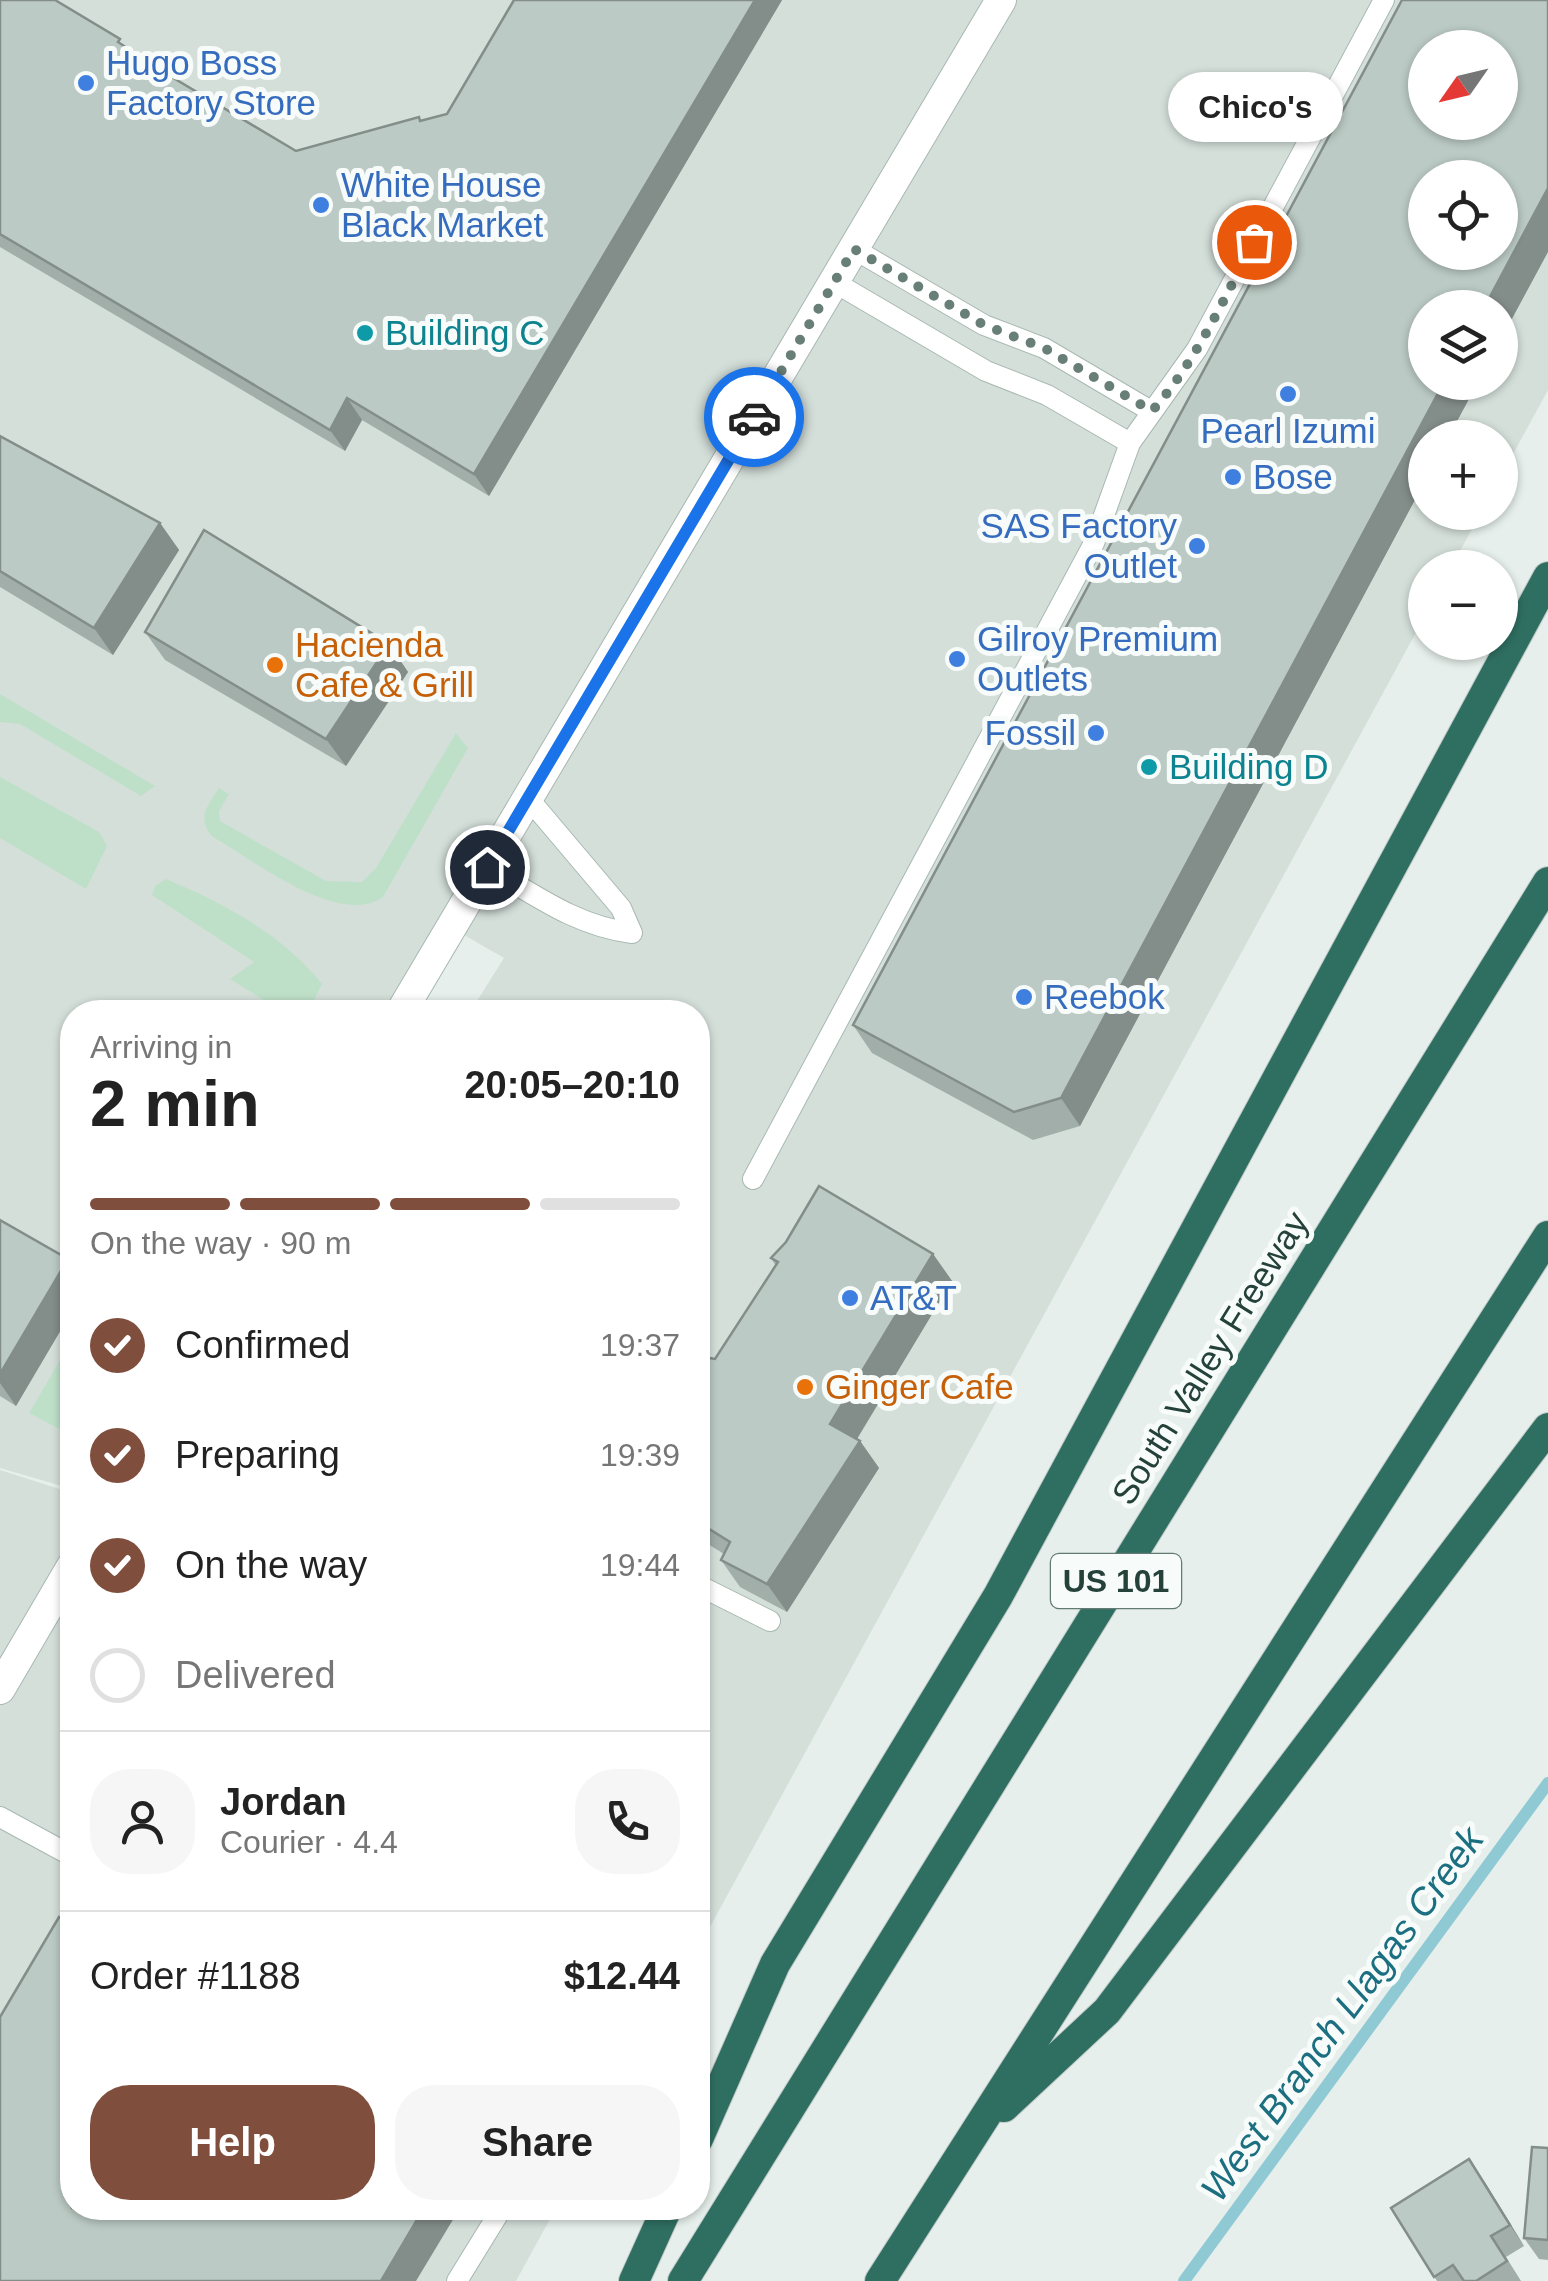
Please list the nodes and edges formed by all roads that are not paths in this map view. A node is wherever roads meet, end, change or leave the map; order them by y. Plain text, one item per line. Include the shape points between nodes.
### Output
1 (1002, 0) edge
2 (1384, 0) edge
3 (854, 249) junction
4 (834, 282) junction
5 (1152, 411) junction
6 (1130, 443) junction
7 (1548, 577) edge
8 (528, 798) junction
9 (487, 867) junction
10 (1548, 882) edge
11 (408, 1000) edge
12 (754, 1178) dead end
13 (1548, 1236) edge
14 (1548, 1428) edge
15 (60, 1586) edge
16 (710, 1591) edge
17 (770, 1622) edge
18 (0, 1688) edge
19 (0, 1817) edge
20 (60, 1850) edge
21 (710, 2112) edge
22 (972, 2137) junction
23 (495, 2220) edge
24 (662, 2220) edge
25 (457, 2281) edge
26 (634, 2281) edge
27 (683, 2281) edge
28 (880, 2281) edge

1 - 3 street
2 - 5 lane via 1198,349
3 - 4 street
3 - 5 lane
4 - 6 lane via 986,372 1048,394
4 - 8 street
5 - 6 lane
6 - 12 lane via 1094,543
7 - 21 highway via 998,1596 775,1964
8 - 9 street
8 - 9 lane via 621,908 632,933 576,920
9 - 11 street
10 - 27 highway, South Valley Freeway / US 101
13 - 22 highway
14 - 22 highway via 1107,2010
15 - 18 street
16 - 17 lane
19 - 20 lane
22 - 28 highway
23 - 25 lane
24 - 26 highway

